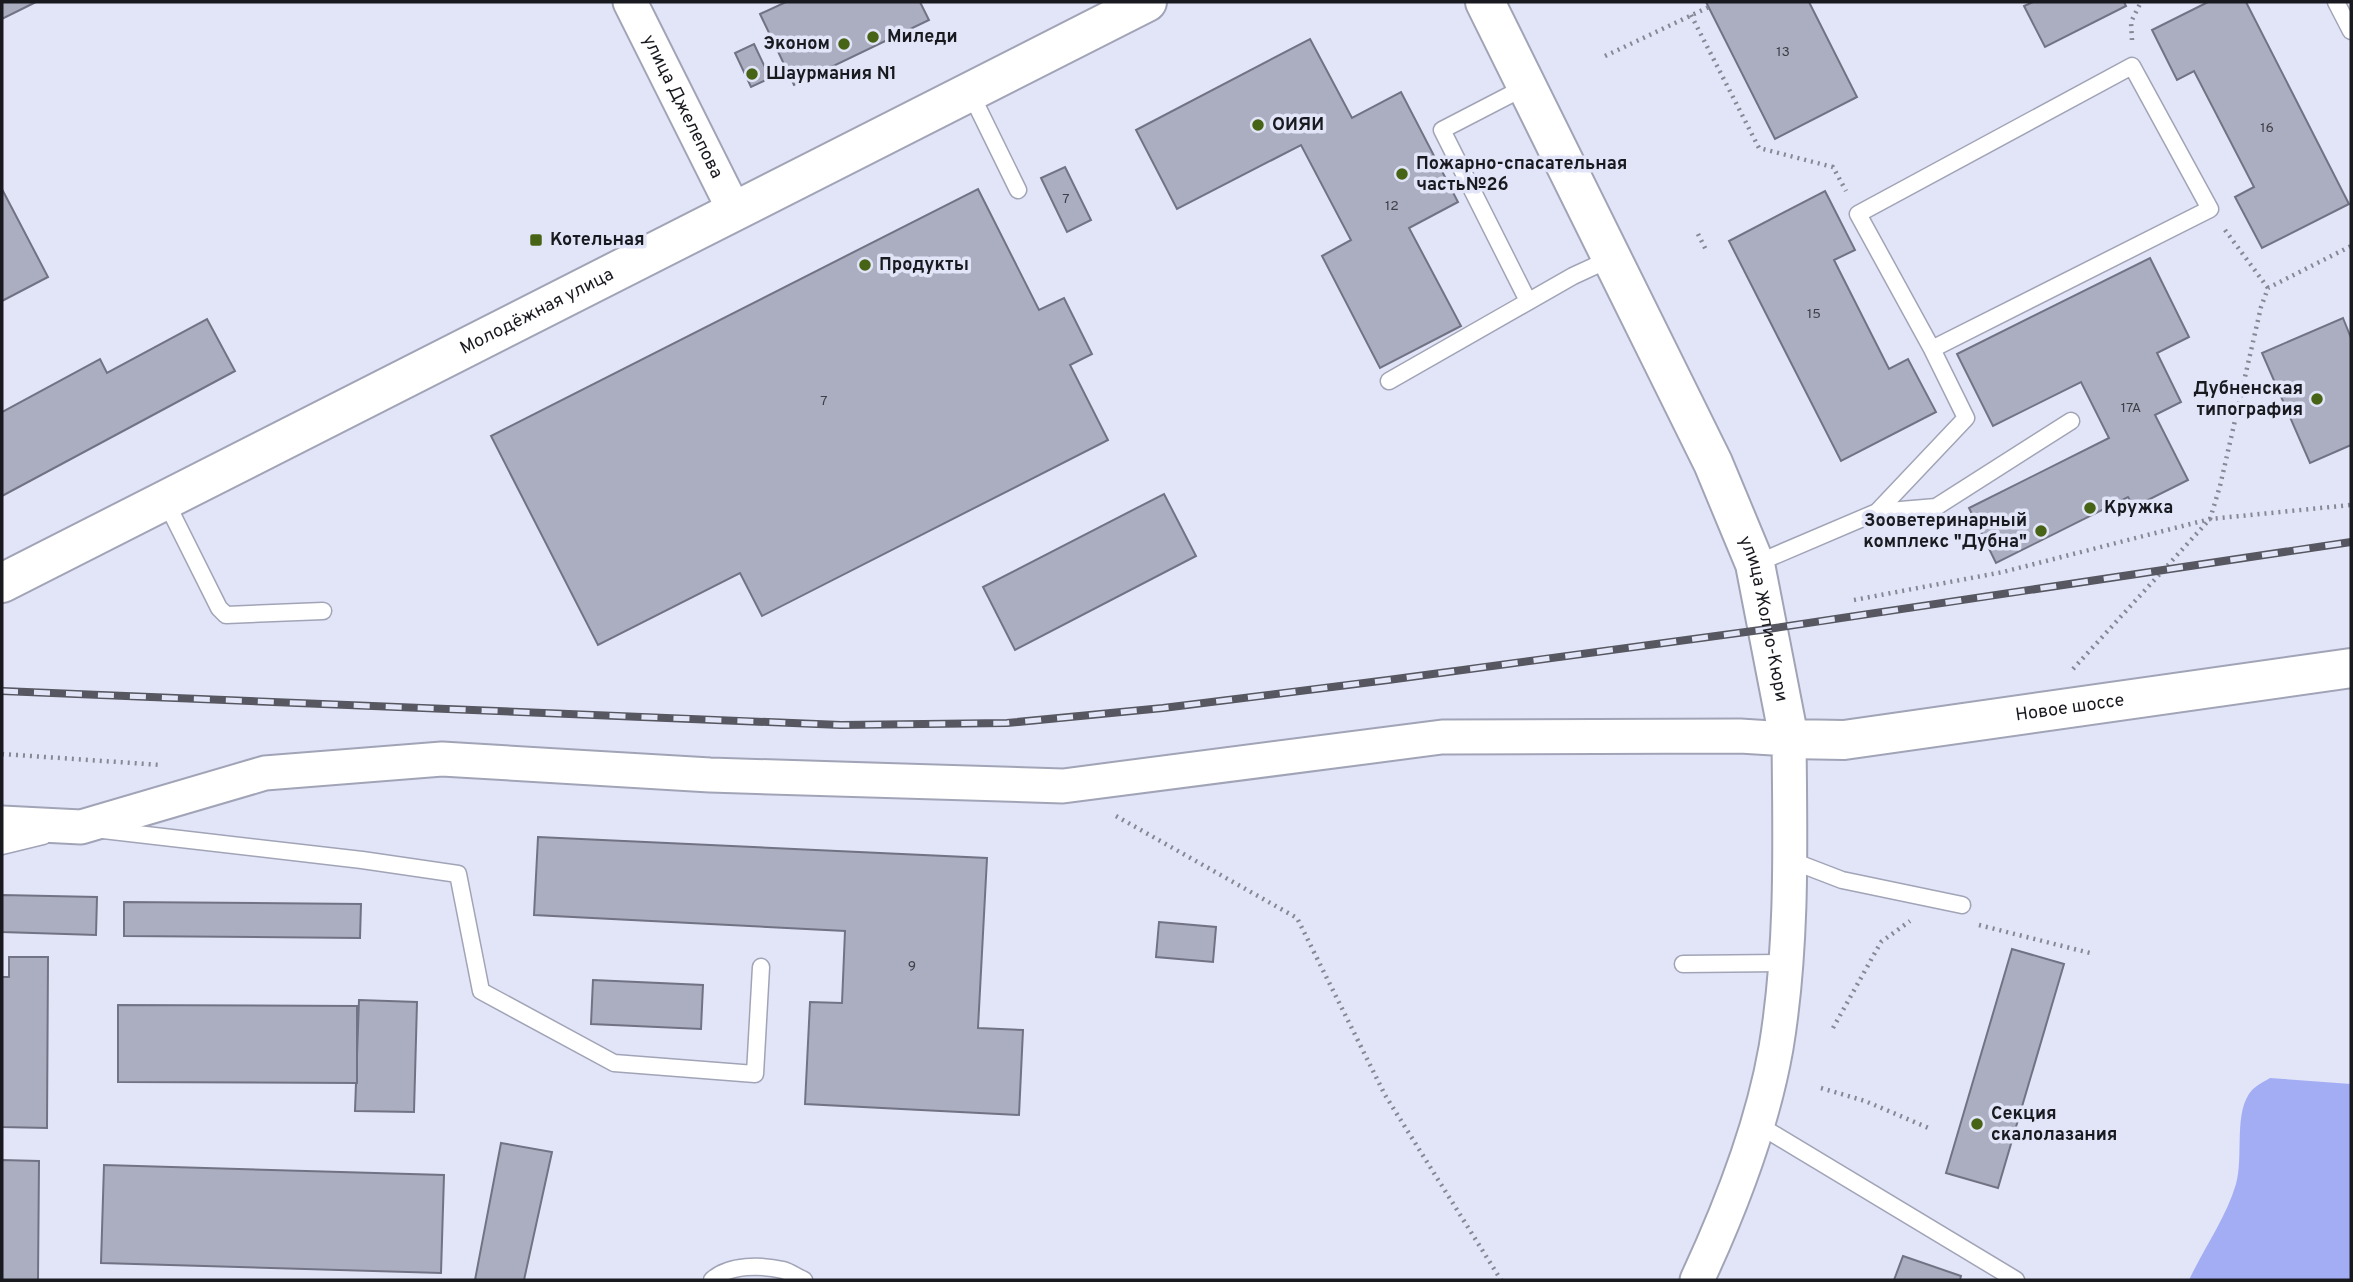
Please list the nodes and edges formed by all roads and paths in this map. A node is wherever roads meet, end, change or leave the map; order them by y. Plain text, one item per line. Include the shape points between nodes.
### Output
1 (630, 2) edge
2 (1147, 2) edge
3 (1485, 2) edge
4 (2141, 2) edge
5 (2336, 2) edge
6 (1709, 7) dead end
7 (1691, 15) junction
8 (2351, 31) edge
9 (1605, 56) dead end
10 (2132, 66) junction
11 (1527, 86) junction
12 (970, 92) junction
13 (1018, 190) dead end
14 (2210, 209) junction
15 (735, 212) junction
16 (1858, 214) junction
17 (1698, 234) dead end
18 (2351, 246) edge
19 (1706, 250) dead end
20 (1612, 258) junction
21 (2268, 288) junction
22 (1528, 301) junction
23 (1932, 349) junction
24 (1389, 381) dead end
25 (2071, 421) dead end
26 (165, 500) junction
27 (2351, 505) edge
28 (1878, 512) junction
29 (2210, 519) junction
30 (1755, 564) junction
31 (2, 583) edge
32 (1854, 600) dead end
33 (323, 611) dead end
34 (2351, 668) edge
35 (2070, 672) dead end
36 (1789, 738) junction
37 (2, 754) edge
38 (168, 766) dead end
39 (1063, 786) junction
40 (2, 823) edge
41 (81, 827) junction
42 (2, 846) edge
43 (1790, 860) junction
44 (1962, 905) dead end
45 (1919, 915) dead end
46 (1786, 963) junction
47 (1683, 964) dead end
48 (761, 967) dead end
49 (1833, 1028) dead end
50 (1821, 1088) dead end
51 (1757, 1124) junction
52 (1931, 1129) dead end
53 (712, 1280) edge
54 (804, 1280) edge
55 (1502, 1280) edge
56 (1698, 1280) edge
57 (2016, 1280) edge

1 - 15 street, улица Джелепова
2 - 12 main road, Молодёжная улица
3 - 11 main road, улица Жолио-Кюри
4 - 10 path via 2132,22
5 - 8 lane
6 - 7 path
7 - 9 path
7 - 16 path via 1759,148 1833,167
10 - 14 lane
10 - 16 lane
11 - 20 main road, улица Жолио-Кюри
11 - 22 lane via 1442,130
12 - 13 lane
12 - 15 main road, Молодёжная улица
14 - 21 path
14 - 23 lane
15 - 26 main road, Молодёжная улица
16 - 23 lane
17 - 19 path
18 - 21 path
20 - 22 lane
20 - 30 main road, улица Жолио-Кюри via 1713,463
21 - 29 path
22 - 24 lane
23 - 28 lane via 1966,418
25 - 28 lane via 1936,507
26 - 31 main road, Молодёжная улица
26 - 33 lane via 226,615
27 - 29 path
28 - 30 lane
29 - 32 path via 2003,572
29 - 35 path
30 - 36 main road, улица Жолио-Кюри
34 - 36 main road, Новое шоссе via 1844,740
36 - 39 street via 1442,737
36 - 43 street, улица Жолио-Кюри
37 - 38 path
39 - 41 street via 710,775 442,759 265,773
39 - 55 path via 1297,918 1385,1095
40 - 41 street
41 - 42 lane
41 - 48 lane via 458,874 481,991 614,1063 755,1074
43 - 44 lane via 1842,880
43 - 46 street, улица Жолио-Кюри
45 - 49 path via 1881,942
46 - 47 lane
46 - 51 street, улица Жолио-Кюри via 1775,1049
50 - 52 path via 1866,1101
51 - 56 street, улица Жолио-Кюри
51 - 57 lane
53 - 54 lane via 747,1266 785,1270

